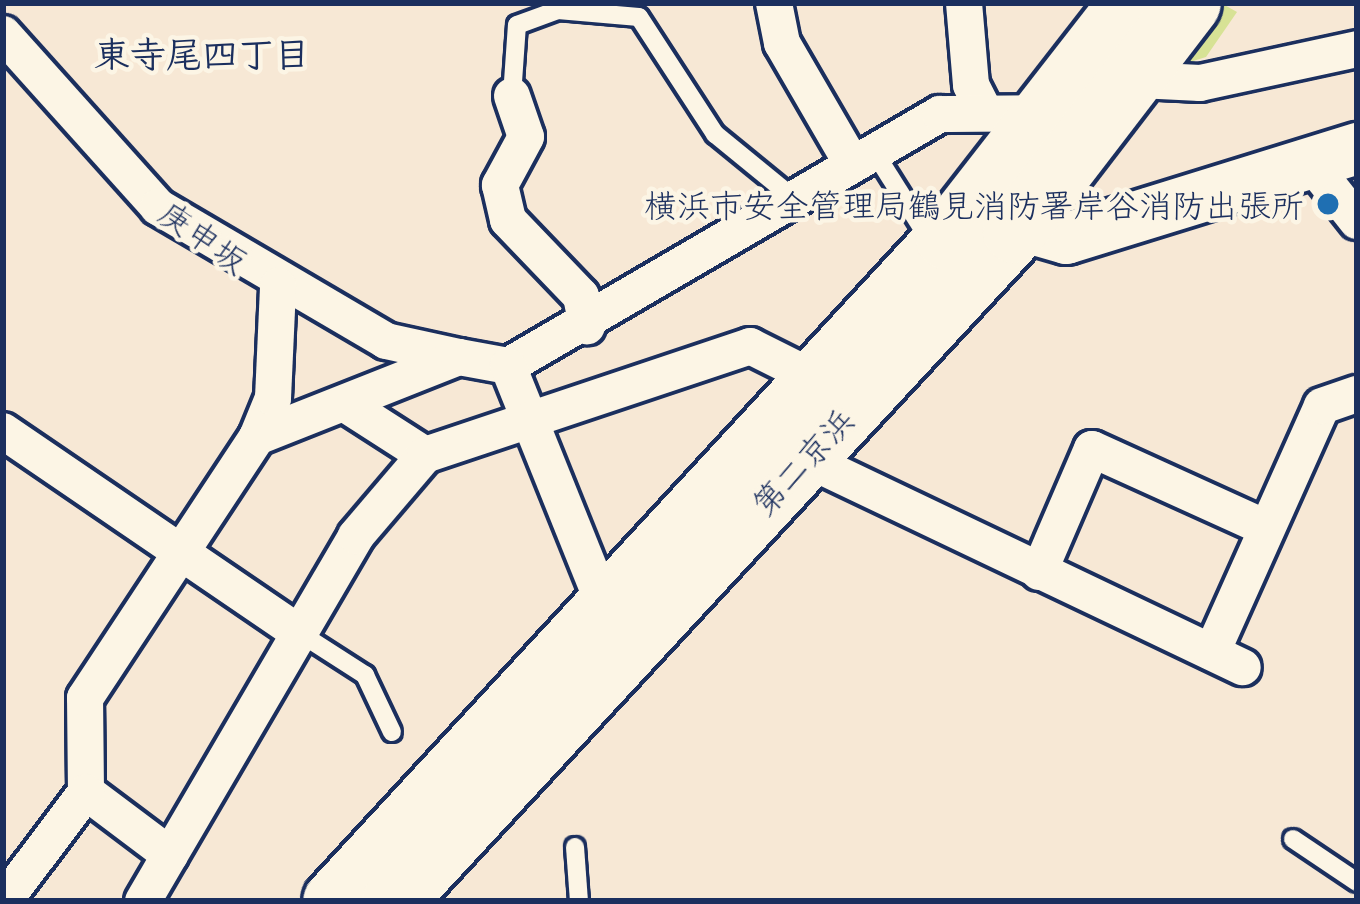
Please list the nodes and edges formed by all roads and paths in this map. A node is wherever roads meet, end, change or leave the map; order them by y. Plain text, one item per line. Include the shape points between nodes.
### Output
1 (774, 3) edge
2 (964, 3) edge
3 (1130, 3) edge
4 (1190, 3) edge
5 (3, 34) edge
6 (1357, 49) edge
7 (1139, 80) junction
8 (512, 96) joint
9 (984, 110) junction
10 (1047, 113) junction
11 (862, 156) junction
12 (1334, 156) edge
13 (796, 200) junction
14 (1357, 220) edge
15 (974, 230) junction
16 (278, 286) junction
17 (587, 326) junction
18 (459, 356) junction
19 (508, 366) junction
20 (818, 380) junction
21 (1357, 394) edge
22 (347, 405) junction
23 (524, 417) junction
24 (3, 431) edge
25 (257, 437) junction
26 (425, 455) junction
27 (804, 458) junction
28 (1264, 527) junction
29 (174, 552) junction
30 (1039, 572) junction
31 (604, 604) junction
32 (298, 632) junction
33 (392, 732) dead end
34 (86, 792) junction
35 (1293, 839) dead end
36 (575, 848) dead end
37 (170, 855) junction
38 (1357, 882) edge
39 (4, 901) edge
40 (143, 901) edge
41 (334, 901) edge
42 (393, 901) edge
43 (579, 901) edge

1 - 11 street via 782,43
2 - 9 street via 971,85
3 - 10 highway, 第二京浜
4 - 7 highway, 第二京浜
5 - 16 street, 庚申坂 via 158,207
6 - 7 street via 1200,83
7 - 15 highway, 第二京浜
8 - 13 lane via 517,25 558,10 638,16 715,134
8 - 17 street via 526,137 500,185 508,220 581,296
9 - 10 street
9 - 11 street via 940,114
10 - 15 highway, 第二京浜
11 - 13 street
11 - 15 lane
12 - 14 street
12 - 15 street via 1066,238
13 - 17 street
15 - 20 highway, 第二京浜
15 - 27 highway, 第二京浜
16 - 18 street, 庚申坂 via 386,341
16 - 25 street via 273,398
17 - 19 street
18 - 19 street, 庚申坂
18 - 22 street
19 - 23 street
20 - 23 street via 749,346
20 - 31 highway, 第二京浜
21 - 28 street via 1322,406
22 - 25 street
22 - 26 street
23 - 26 street
23 - 31 street
24 - 29 street
25 - 29 street
26 - 32 street via 356,536
27 - 30 street
27 - 42 highway, 第二京浜
28 - 30 street via 1092,449
28 - 30 street via 1227,660
29 - 32 street
29 - 34 street via 85,698
31 - 41 highway, 第二京浜
32 - 33 lane via 365,675
32 - 37 street
34 - 37 street
34 - 39 street
35 - 38 lane
36 - 43 lane
37 - 40 street

